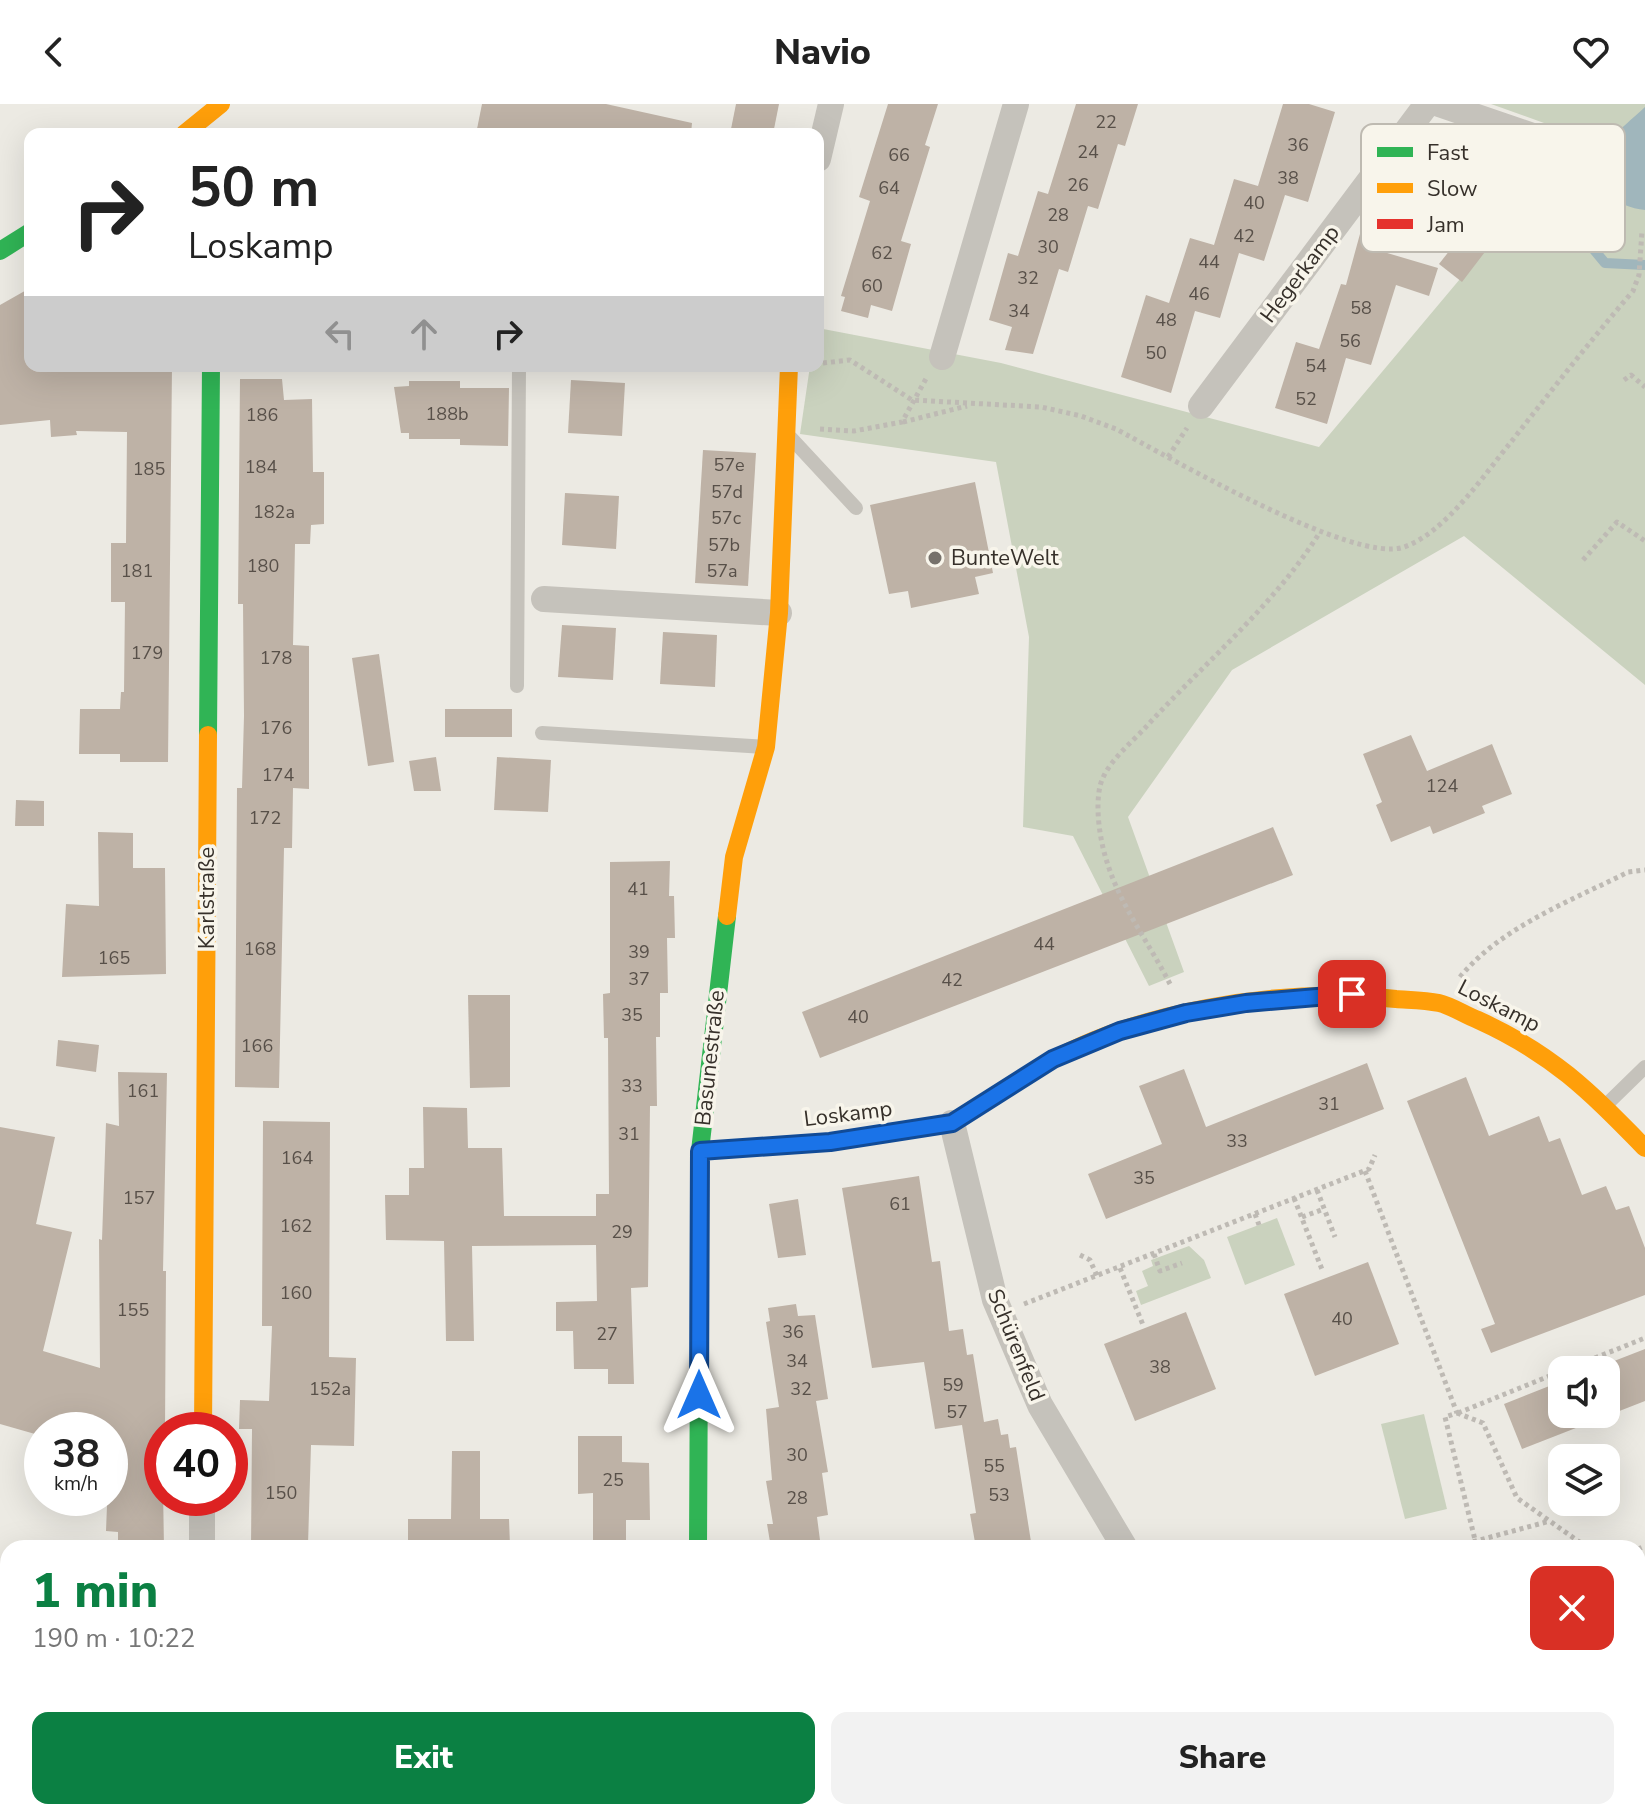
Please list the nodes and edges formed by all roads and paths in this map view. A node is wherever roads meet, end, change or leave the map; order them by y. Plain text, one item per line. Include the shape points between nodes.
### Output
1 (221, 104) edge
2 (831, 104) edge
3 (1016, 104) edge
4 (1427, 104) edge
5 (1439, 104) edge
6 (1412, 124) edge
7 (1498, 124) edge
8 (194, 128) edge
9 (824, 134) edge
10 (1361, 192) edge
11 (1642, 231) dead end
12 (24, 236) edge
13 (0, 251) edge
14 (942, 357) dead end
15 (824, 362) edge
16 (211, 372) edge
17 (519, 372) edge
18 (789, 372) edge
19 (1624, 380) dead end
20 (1645, 387) edge
21 (912, 400) junction
22 (971, 405) junction
23 (1201, 406) dead end
24 (902, 422) junction
25 (788, 432) junction
26 (856, 508) dead end
27 (1320, 532) junction
28 (1645, 541) edge
29 (1583, 560) dead end
30 (544, 599) dead end
31 (779, 613) junction
32 (517, 686) dead end
33 (542, 733) dead end
34 (766, 747) junction
35 (1645, 870) edge
36 (1439, 1003) junction
37 (1186, 1013) junction
38 (1645, 1067) edge
39 (1605, 1106) junction
40 (952, 1123) junction
41 (1645, 1148) edge
42 (700, 1151) junction
43 (1375, 1155) dead end
44 (1365, 1171) junction
45 (1317, 1190) junction
46 (1294, 1198) junction
47 (1324, 1209) junction
48 (1255, 1214) junction
49 (1302, 1217) junction
50 (1259, 1225) dead end
51 (1335, 1237) dead end
52 (1154, 1254) junction
53 (1080, 1255) dead end
54 (1182, 1263) dead end
55 (1120, 1268) junction
56 (1323, 1272) dead end
57 (1097, 1276) junction
58 (1001, 1313) junction
59 (1143, 1325) dead end
60 (1645, 1338) edge
61 (1601, 1356) edge
62 (1548, 1377) edge
63 (203, 1412) edge
64 (1457, 1413) junction
65 (202, 1516) edge
66 (1551, 1521) junction
67 (202, 1540) edge
68 (698, 1540) edge
69 (1120, 1540) edge
70 (1475, 1540) edge
71 (1492, 1540) edge
72 (1577, 1540) edge

1 - 8 street
2 - 9 street
3 - 14 street
4 - 6 street, Hegerkamp
5 - 7 street
10 - 23 street, Hegerkamp
11 - 27 path via 1633,291 1469,493 1430,532 1402,548 1377,549
12 - 13 street
15 - 21 path via 850,360
16 - 63 street, Karlstraße
17 - 32 lane
18 - 25 street
19 - 20 path via 1631,375
21 - 22 path
21 - 24 path
22 - 24 path
22 - 27 path via 1041,407 1081,416
24 - 25 path via 854,431
25 - 26 lane
25 - 31 street
27 - 37 path via 1301,562 1109,767 1100,786 1099,823 1108,864
28 - 29 path via 1617,522
30 - 31 street
31 - 34 street, Basunestraße
33 - 34 lane
34 - 42 street, Basunestraße via 734,857
35 - 36 path via 1628,872 1523,926 1473,962
36 - 37 street, Loskamp via 1352,994
36 - 39 street, Loskamp via 1513,1036 1574,1076
37 - 40 street, Loskamp via 1120,1031 1053,1059
38 - 39 lane
39 - 41 street, Loskamp
40 - 42 street, Loskamp via 830,1142
40 - 58 street, Schürenfeld
42 - 68 street, Basunestraße
43 - 44 path
44 - 45 path
44 - 64 path via 1429,1328
45 - 46 path
45 - 47 path
46 - 48 path
46 - 49 path
47 - 49 path
47 - 51 path
48 - 50 path
48 - 52 path
49 - 56 path
52 - 54 path via 1160,1271
52 - 55 path
53 - 57 path via 1090,1260
55 - 57 path
55 - 59 path
57 - 58 path
58 - 69 street, Schürenfeld via 1040,1405
60 - 61 path
62 - 64 path
64 - 66 path via 1483,1423 1517,1498
64 - 70 path via 1445,1417
65 - 67 street
66 - 71 path
66 - 72 path

